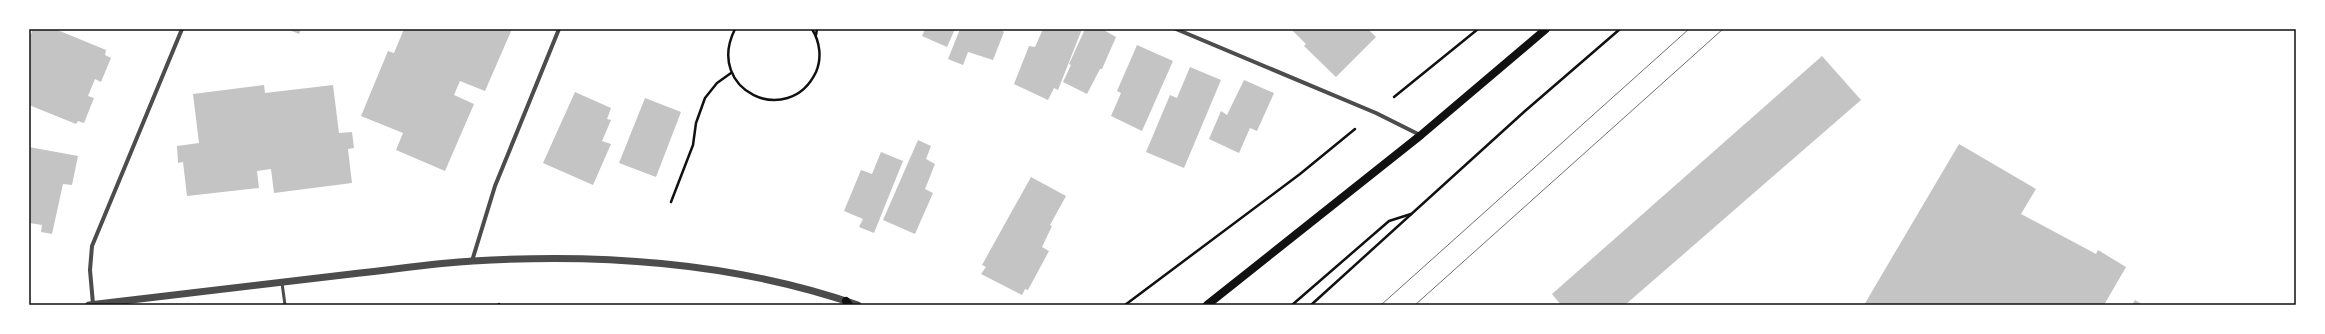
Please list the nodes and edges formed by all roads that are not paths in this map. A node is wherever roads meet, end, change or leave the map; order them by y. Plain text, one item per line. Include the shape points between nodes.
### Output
1 (182, 29) edge
2 (559, 29) edge
3 (1176, 29) edge
4 (1546, 29) edge
5 (1421, 135) junction
6 (472, 261) junction
7 (282, 281) junction
8 (848, 303) edge
9 (94, 304) edge
10 (89, 305) edge
11 (285, 305) edge
12 (858, 305) edge
13 (1207, 305) edge

1 - 9 street via 92,246 90,270
2 - 6 street via 494,186
3 - 5 street via 1376,113
4 - 5 main road
5 - 13 main road
6 - 7 street
6 - 8 street via 597,258 659,261 737,272 797,286
7 - 9 street
7 - 11 lane
8 - 12 street
9 - 10 street

